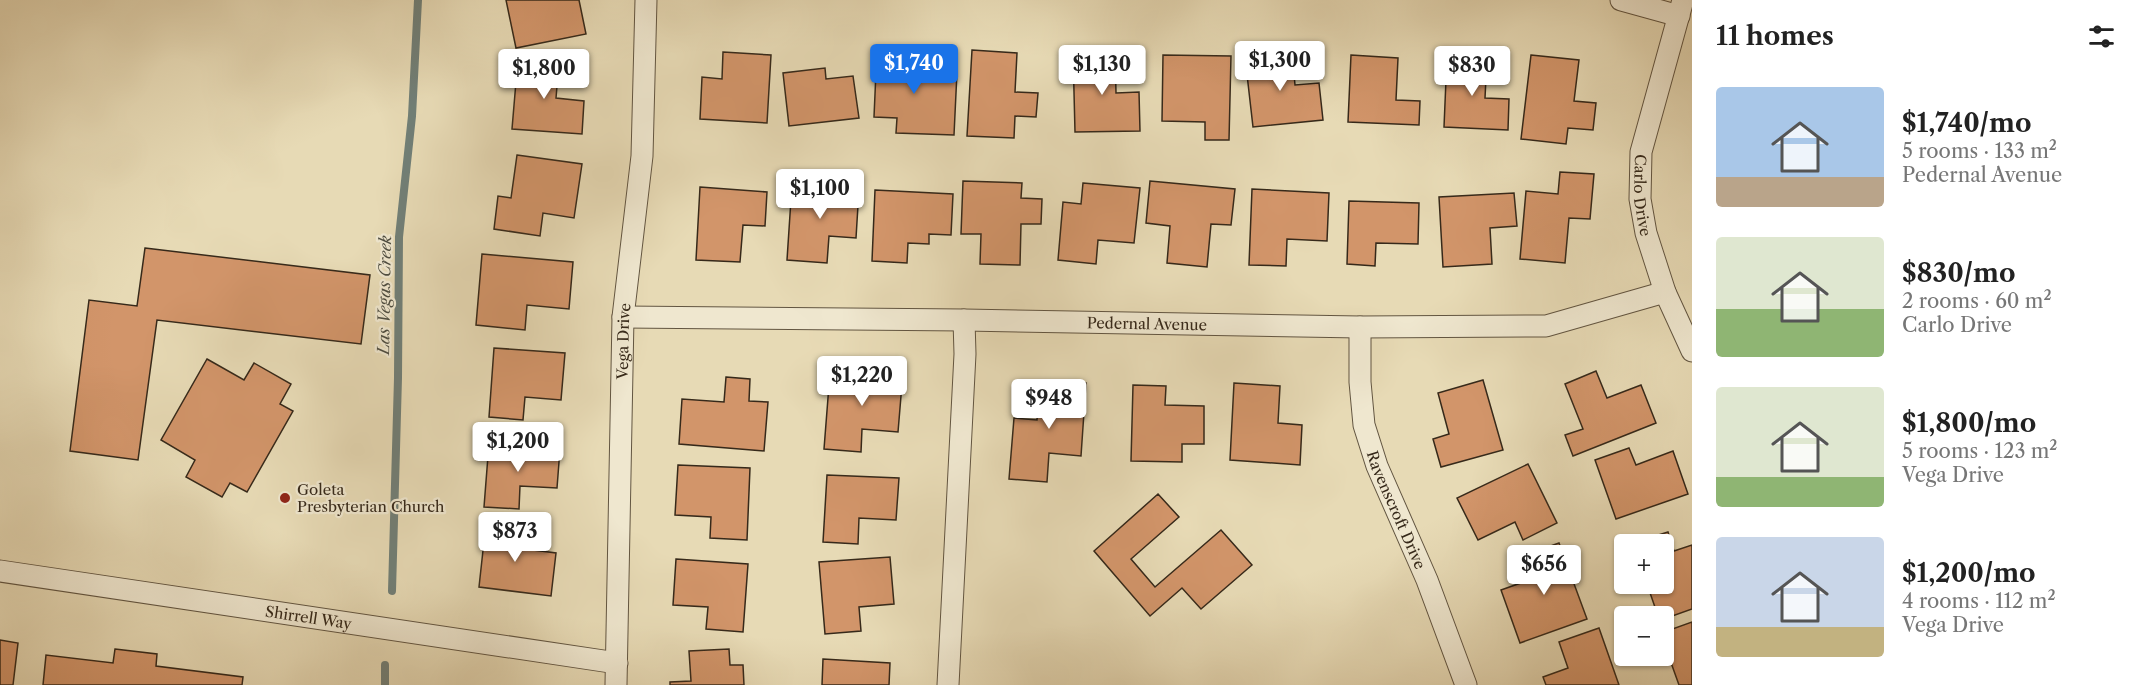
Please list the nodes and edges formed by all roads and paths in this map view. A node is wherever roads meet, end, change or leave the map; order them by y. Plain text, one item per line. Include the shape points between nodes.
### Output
1 (646, 0) edge
2 (1621, 0) edge
3 (1681, 8) edge
4 (1665, 292) junction
5 (623, 317) junction
6 (964, 320) junction
7 (1360, 327) junction
8 (1692, 351) edge
9 (0, 571) edge
10 (617, 663) junction
11 (616, 685) edge
12 (948, 685) edge
13 (1466, 685) edge

1 - 5 street, Vega Drive via 642,156
2 - 3 street
3 - 4 street, Carlo Drive via 1641,153 1640,199 1646,233
4 - 7 street, Pedernal Avenue via 1546,326
4 - 8 street, Carlo Drive
5 - 6 street, Pedernal Avenue
5 - 10 street, Vega Drive
6 - 7 street, Pedernal Avenue
6 - 12 street
7 - 13 street, Ravenscroft Drive via 1364,425
9 - 10 street, Shirrell Way
10 - 11 street, Vega Drive

